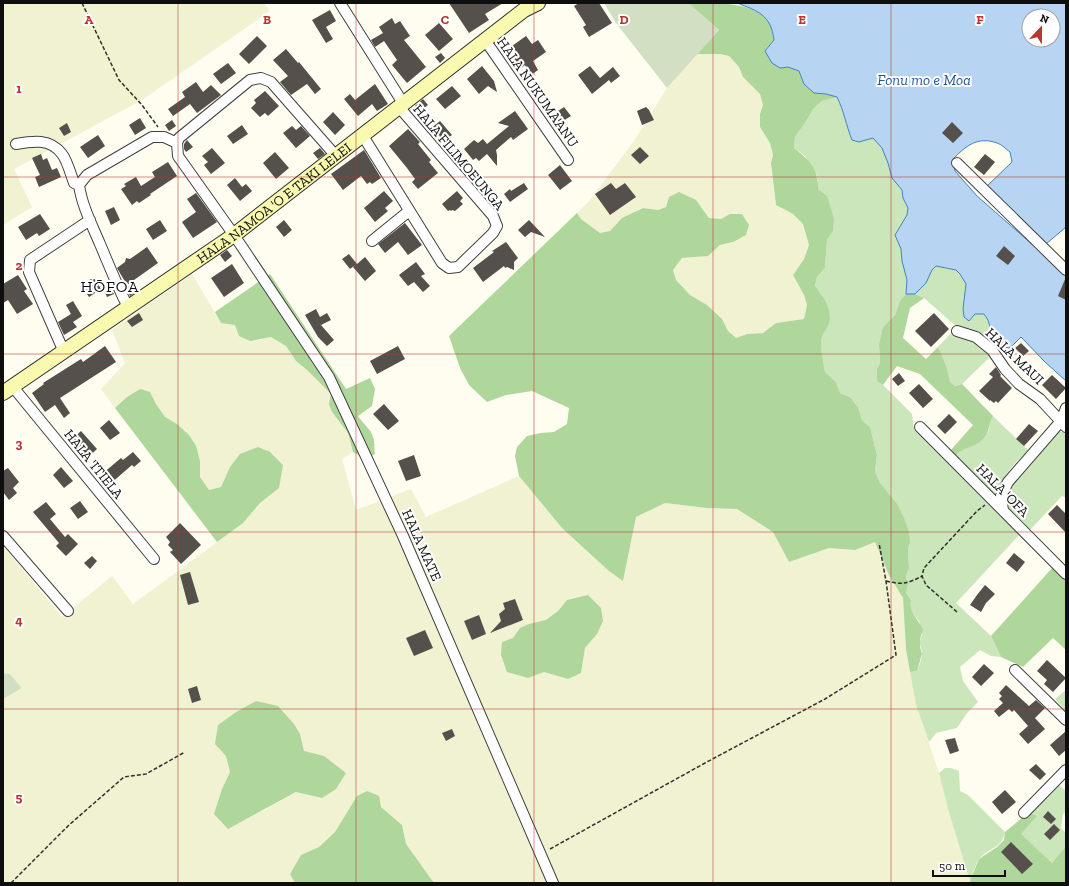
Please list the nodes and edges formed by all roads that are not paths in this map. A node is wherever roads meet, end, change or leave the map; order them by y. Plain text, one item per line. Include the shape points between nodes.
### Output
1 (340, 3) edge
2 (538, 3) edge
3 (522, 7) edge
4 (485, 40) junction
5 (401, 105) junction
6 (363, 136) junction
7 (177, 143) junction
8 (16, 144) dead end
9 (336, 156) junction
10 (568, 160) dead end
11 (958, 163) dead end
12 (79, 185) junction
13 (409, 211) junction
14 (90, 220) junction
15 (234, 235) junction
16 (372, 241) dead end
17 (1066, 270) edge
18 (128, 306) junction
19 (957, 331) dead end
20 (64, 352) junction
21 (8, 390) edge
22 (1066, 408) edge
23 (1063, 424) edge
24 (920, 427) dead end
25 (1000, 507) junction
26 (3, 536) edge
27 (154, 559) dead end
28 (1066, 574) edge
29 (68, 611) dead end
30 (1015, 670) dead end
31 (1066, 720) edge
32 (1066, 770) edge
33 (1024, 813) dead end
34 (553, 883) edge

1 - 5 street, HALA FILIMOEUNGA
2 - 3 street, HALA NAMOA 'O E TAKI LELEI
3 - 4 street, HALA NAMOA 'O E TAKI LELEI
4 - 5 street, HALA NAMOA 'O E TAKI LELEI
4 - 10 street, HALA NUKUMA'ANU
5 - 6 street, HALA NAMOA 'O E TAKI LELEI
5 - 13 street, HALA FILIMOEUNGA via 493,216 497,226 458,268 449,268 442,264
6 - 9 street, HALA NAMOA 'O E TAKI LELEI
6 - 13 street
7 - 9 street via 179,138 250,80 261,78 271,82
7 - 12 street via 164,137 152,137 87,175
7 - 15 street, HALA MATE via 178,156
8 - 12 street via 34,140 49,143 62,154 74,183
9 - 15 street, HALA NAMOA 'O E TAKI LELEI
11 - 17 street
12 - 14 street via 81,199
13 - 16 street
14 - 18 street
14 - 20 street via 30,260 29,272
15 - 18 street, HALA NAMOA 'O E TAKI LELEI
15 - 34 street, HALA MATE via 329,378 403,536
18 - 20 street, HALA NAMOA 'O E TAKI LELEI
19 - 23 street, HALA MAUI via 976,337 992,350 1019,384 1040,399
20 - 21 street, HALA NAMOA 'O E TAKI LELEI
21 - 27 street, HALA 'ITIELA
22 - 23 street
23 - 25 street via 1008,482 1001,496
24 - 25 street, HALA 'OFA
25 - 28 street, HALA 'OFA
26 - 29 street
30 - 31 street
32 - 33 street

